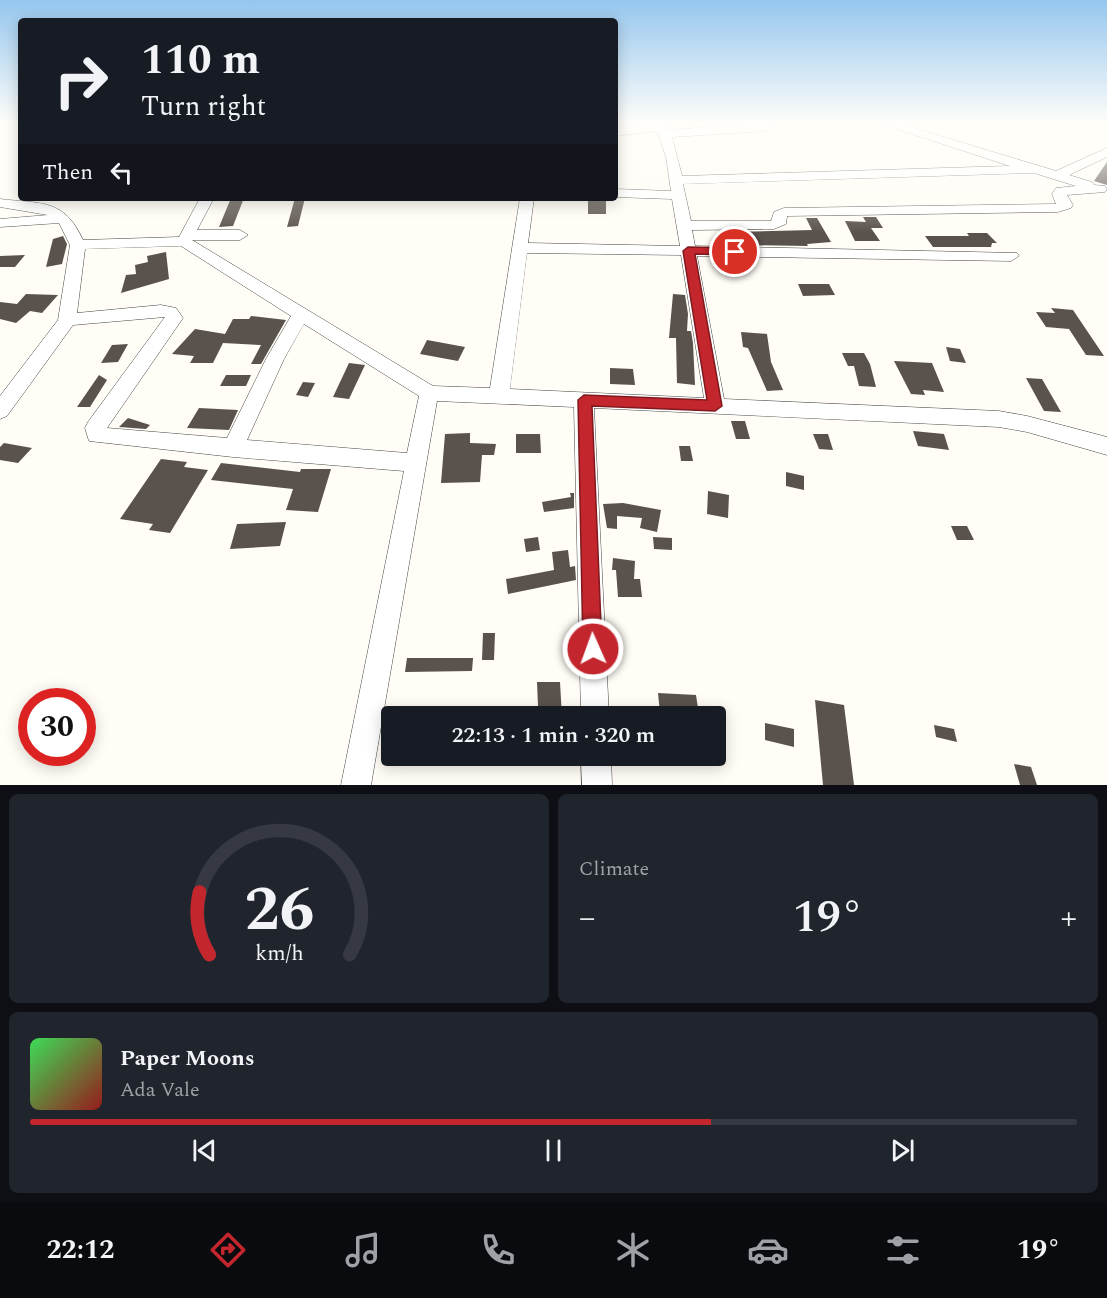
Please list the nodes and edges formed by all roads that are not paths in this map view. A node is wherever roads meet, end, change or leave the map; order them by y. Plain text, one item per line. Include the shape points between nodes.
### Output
1 (669, 160) edge
2 (1003, 160) edge
3 (1091, 160) edge
4 (1034, 169) junction
5 (1056, 176) junction
6 (677, 188) junction
7 (1104, 190) edge
8 (18, 193) edge
9 (618, 193) edge
10 (205, 201) edge
11 (527, 201) edge
12 (3, 203) edge
13 (63, 218) junction
14 (0, 223) edge
15 (684, 226) junction
16 (240, 235) dead end
17 (185, 238) junction
18 (78, 245) junction
19 (520, 248) junction
20 (688, 251) junction
21 (1011, 256) dead end
22 (301, 314) junction
23 (67, 320) junction
24 (429, 393) junction
25 (499, 396) junction
26 (584, 400) junction
27 (715, 406) junction
28 (0, 411) edge
29 (1107, 446) edge
30 (233, 448) junction
31 (416, 463) junction
32 (595, 706) edge
33 (596, 766) edge
34 (356, 785) edge
35 (597, 785) edge

1 - 6 street
2 - 4 street
3 - 5 street
4 - 5 street
4 - 6 street
5 - 7 street
6 - 9 street
6 - 15 street
7 - 15 street via 1061,191 1066,205 1058,208 784,212 779,215 781,221 774,225
8 - 12 street
10 - 17 street
11 - 19 street
12 - 13 street via 46,210
13 - 14 street
13 - 18 street
15 - 20 street
16 - 17 street
17 - 18 street
17 - 22 street
18 - 23 street
19 - 20 street
19 - 25 street
20 - 21 street
20 - 27 street
22 - 24 street
22 - 30 street
23 - 28 street
23 - 30 street via 161,311 170,312 174,318 95,428 96,435
24 - 25 street
24 - 31 street
25 - 26 street
26 - 27 street
26 - 32 street
27 - 29 street via 999,419
30 - 31 street
31 - 34 street
33 - 35 street

